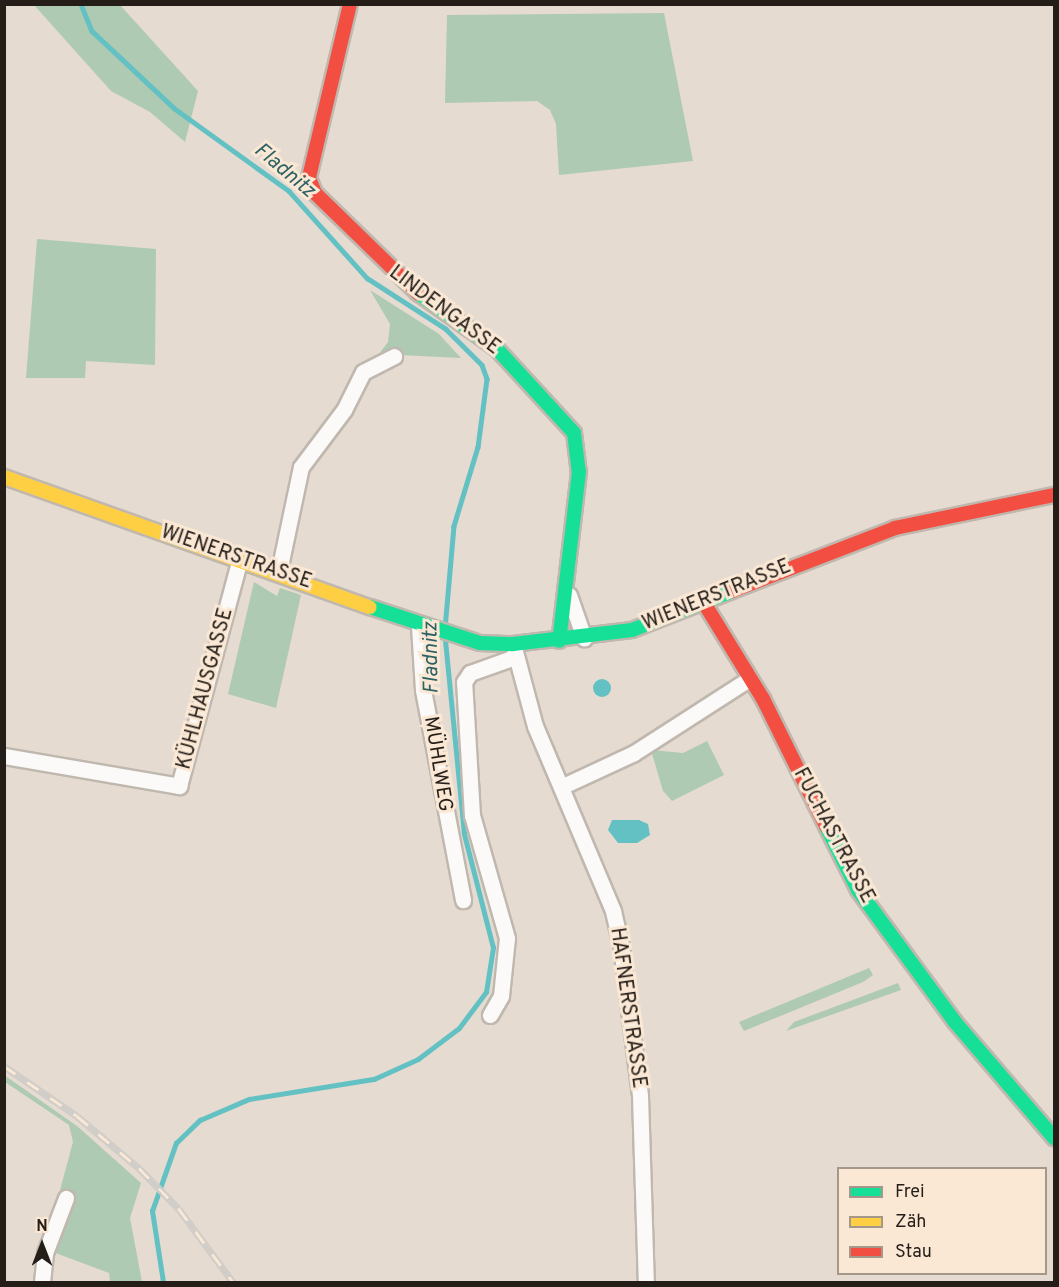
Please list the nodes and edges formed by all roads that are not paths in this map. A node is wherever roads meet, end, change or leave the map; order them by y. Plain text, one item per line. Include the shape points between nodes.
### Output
1 (350, 4) edge
2 (394, 356) dead end
3 (4, 477) edge
4 (1054, 495) edge
5 (240, 558) junction
6 (279, 571) junction
7 (568, 588) junction
8 (704, 603) junction
9 (420, 626) junction
10 (584, 638) junction
11 (559, 641) junction
12 (513, 651) junction
13 (749, 679) junction
14 (4, 756) edge
15 (563, 786) junction
16 (463, 900) dead end
17 (490, 1015) dead end
18 (1054, 1138) edge
19 (66, 1198) dead end
20 (42, 1282) edge
21 (646, 1282) edge

1 - 7 street, LINDENGASSE via 309,178 315,193 396,277 497,349 564,416 574,433 579,472
2 - 6 street via 363,372 344,410 301,467
3 - 5 street, WIENERSTRASSE
4 - 8 street, WIENERSTRASSE via 895,528
5 - 6 street, WIENERSTRASSE
5 - 14 street, KÜHLHAUSGASSE via 179,786
6 - 9 street, WIENERSTRASSE
7 - 10 street, LINDENGASSE
7 - 11 street, LINDENGASSE
8 - 10 street, WIENERSTRASSE via 653,624
8 - 13 street, FUCHASTRASSE
9 - 12 street, WIENERSTRASSE
9 - 16 street, MÜHLWEG via 423,690
10 - 11 street, WIENERSTRASSE
11 - 12 street, WIENERSTRASSE
12 - 15 street, HAFNERSTRASSE
12 - 17 street via 470,673 464,682 471,815 507,938 501,996
13 - 15 street via 634,753
13 - 18 street, FUCHASTRASSE via 858,890 955,1022
15 - 21 street, HAFNERSTRASSE via 614,911 621,947 640,1096
19 - 20 street via 47,1244

